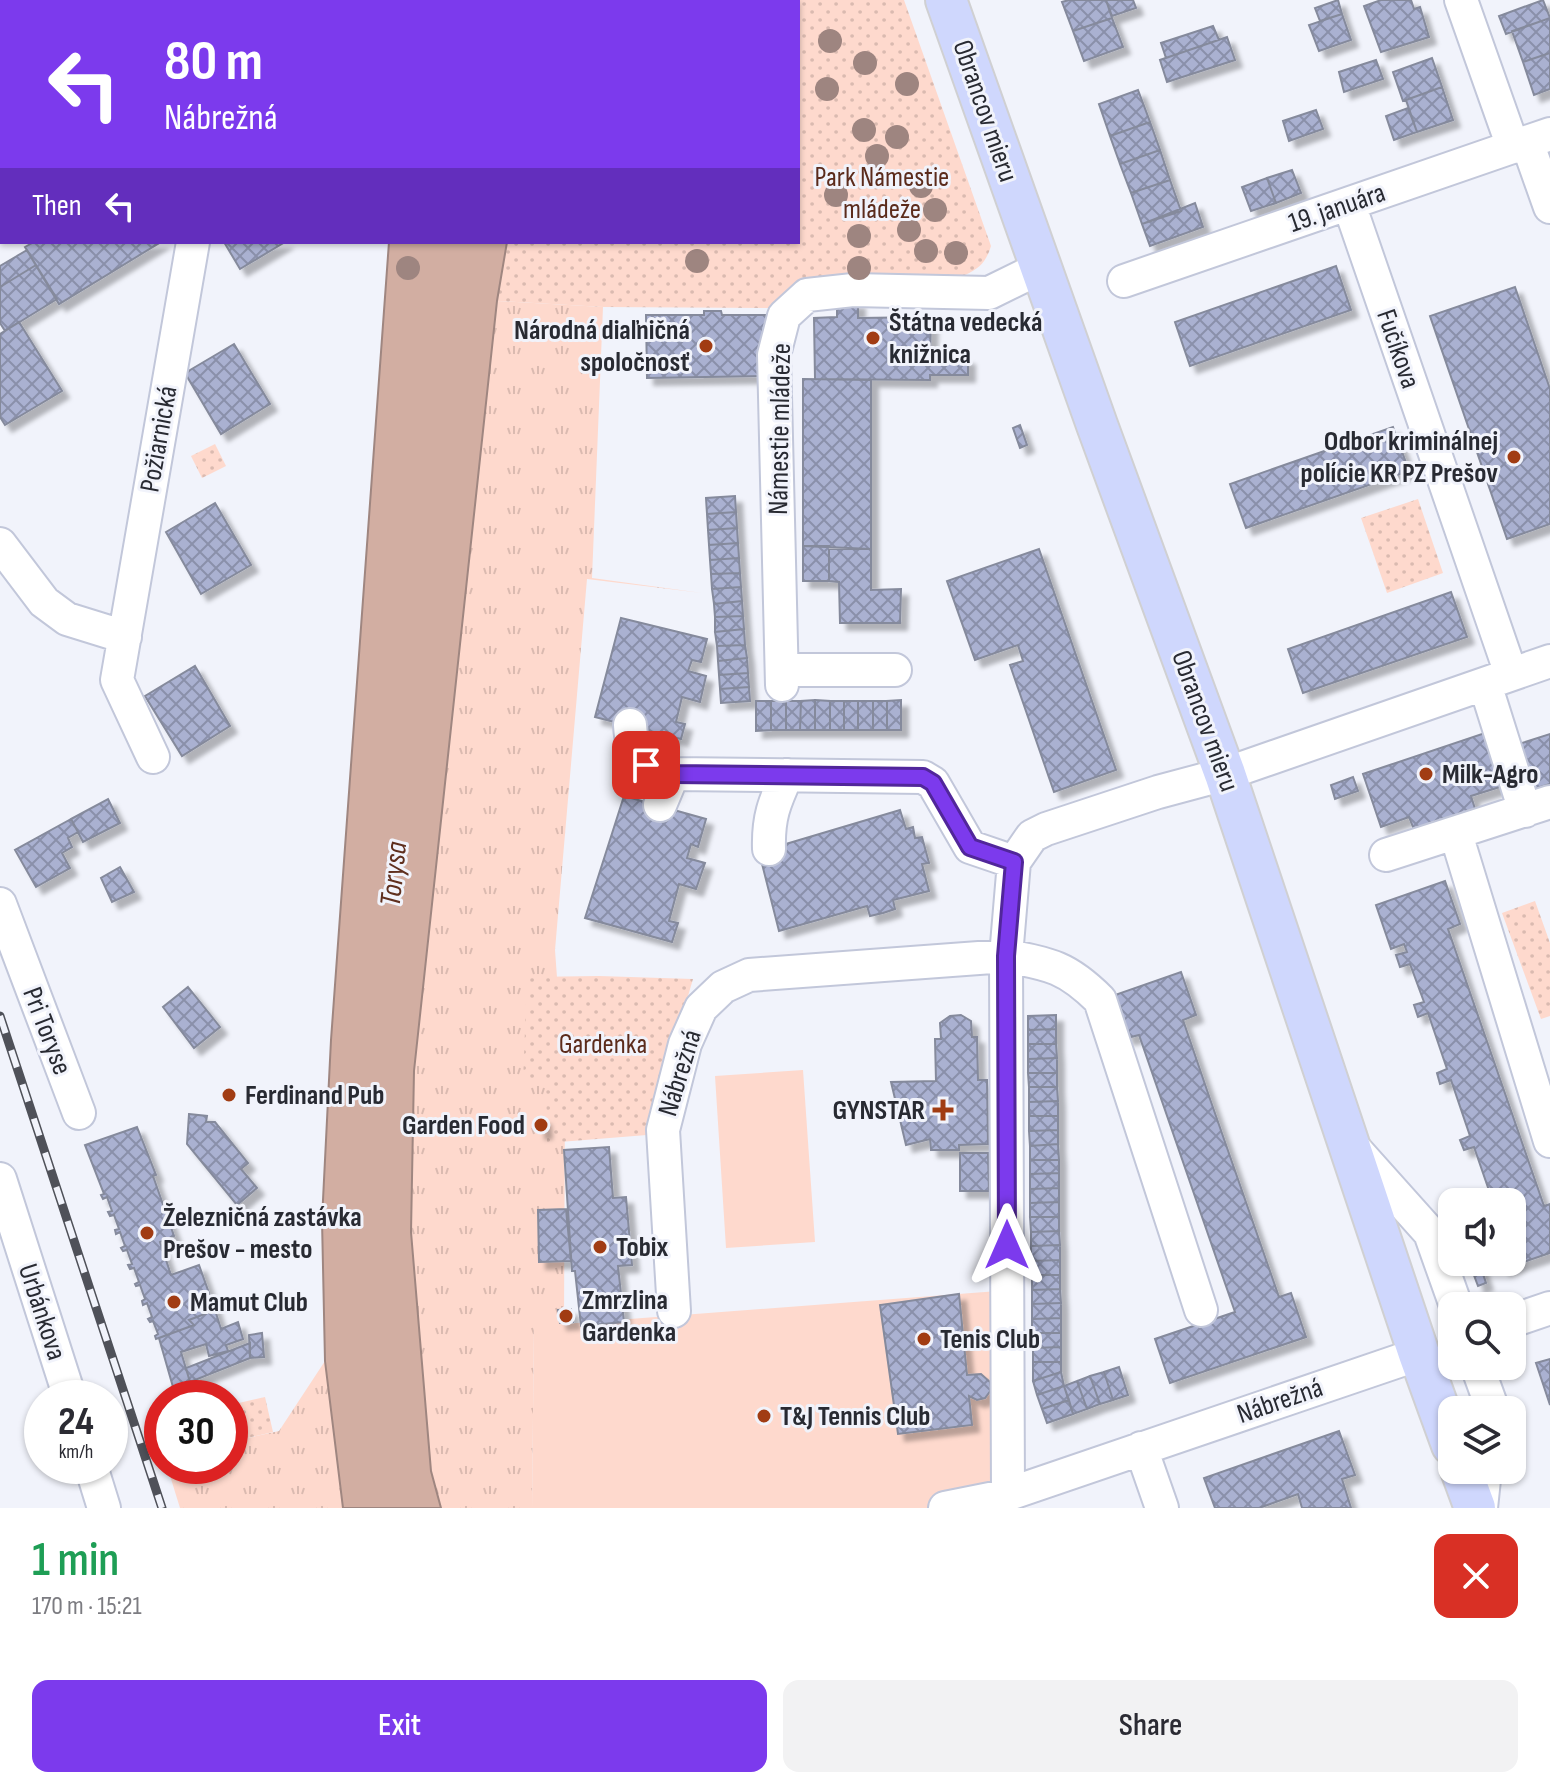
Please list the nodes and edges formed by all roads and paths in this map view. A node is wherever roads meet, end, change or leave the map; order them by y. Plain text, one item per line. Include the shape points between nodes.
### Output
1 (946, 0) edge
2 (1461, 0) edge
3 (1530, 141) edge
4 (1349, 204) junction
5 (1550, 207) edge
6 (193, 244) edge
7 (1040, 268) junction
8 (1124, 281) dead end
9 (0, 544) edge
10 (125, 637) junction
11 (1550, 661) edge
12 (895, 670) dead end
13 (1498, 679) junction
14 (630, 725) dead end
15 (153, 757) dead end
16 (673, 774) junction
17 (1225, 774) junction
18 (787, 775) junction
19 (660, 805) dead end
20 (1538, 807) edge
21 (1456, 834) junction
22 (769, 849) dead end
23 (1386, 855) dead end
24 (1014, 862) junction
25 (0, 904) edge
26 (1006, 956) junction
27 (79, 1113) dead end
28 (1347, 1140) junction
29 (1550, 1141) edge
30 (0, 1179) edge
31 (1451, 1292) edge
32 (1550, 1308) edge
33 (1201, 1310) dead end
34 (674, 1311) dead end
35 (1526, 1316) edge
36 (1419, 1354) junction
37 (64, 1380) edge
38 (1438, 1406) edge
39 (1141, 1448) junction
40 (97, 1484) edge
41 (1467, 1484) edge
42 (1482, 1484) edge
43 (1008, 1494) junction
44 (104, 1508) edge
45 (945, 1508) edge
46 (1162, 1508) edge
47 (1478, 1508) edge

1 - 7 main road, Obrancov mieru
2 - 3 street
3 - 4 street, 19. januára
3 - 5 street
4 - 8 street, 19. januára
4 - 13 street, Fučíkova
6 - 10 street, Požiarnická
7 - 12 street, Námestie mládeže via 989,293 853,290 807,295 784,316 774,355 782,677
7 - 17 main road, Obrancov mieru
9 - 10 street via 44,602 67,619
10 - 15 street, Požiarnická via 117,680
11 - 13 street
13 - 17 street
13 - 20 street, Fučíkova
14 - 16 street via 636,754 646,765
16 - 18 street
16 - 19 street
17 - 24 street via 1046,829 1032,836
17 - 28 main road, Obrancov mieru
18 - 22 street via 768,822
18 - 24 street via 923,777 933,783 970,847
20 - 21 street
21 - 23 street
21 - 29 street
24 - 26 street
25 - 27 street, Pri Toryse
26 - 33 street, Nábrežná via 1047,963 1078,978 1100,1000
26 - 34 street, Nábrežná via 749,975 723,987 701,1008 685,1044 663,1130
26 - 43 street
28 - 31 street via 1430,1233
28 - 36 main road, Obrancov mieru
30 - 37 street, Urbánkova
32 - 35 street
36 - 38 main road, Obrancov mieru
36 - 39 street, Nábrežná
39 - 43 street, Nábrežná
39 - 46 street
40 - 44 street
41 - 47 main road
42 - 47 street
43 - 45 street, Nábrežná

